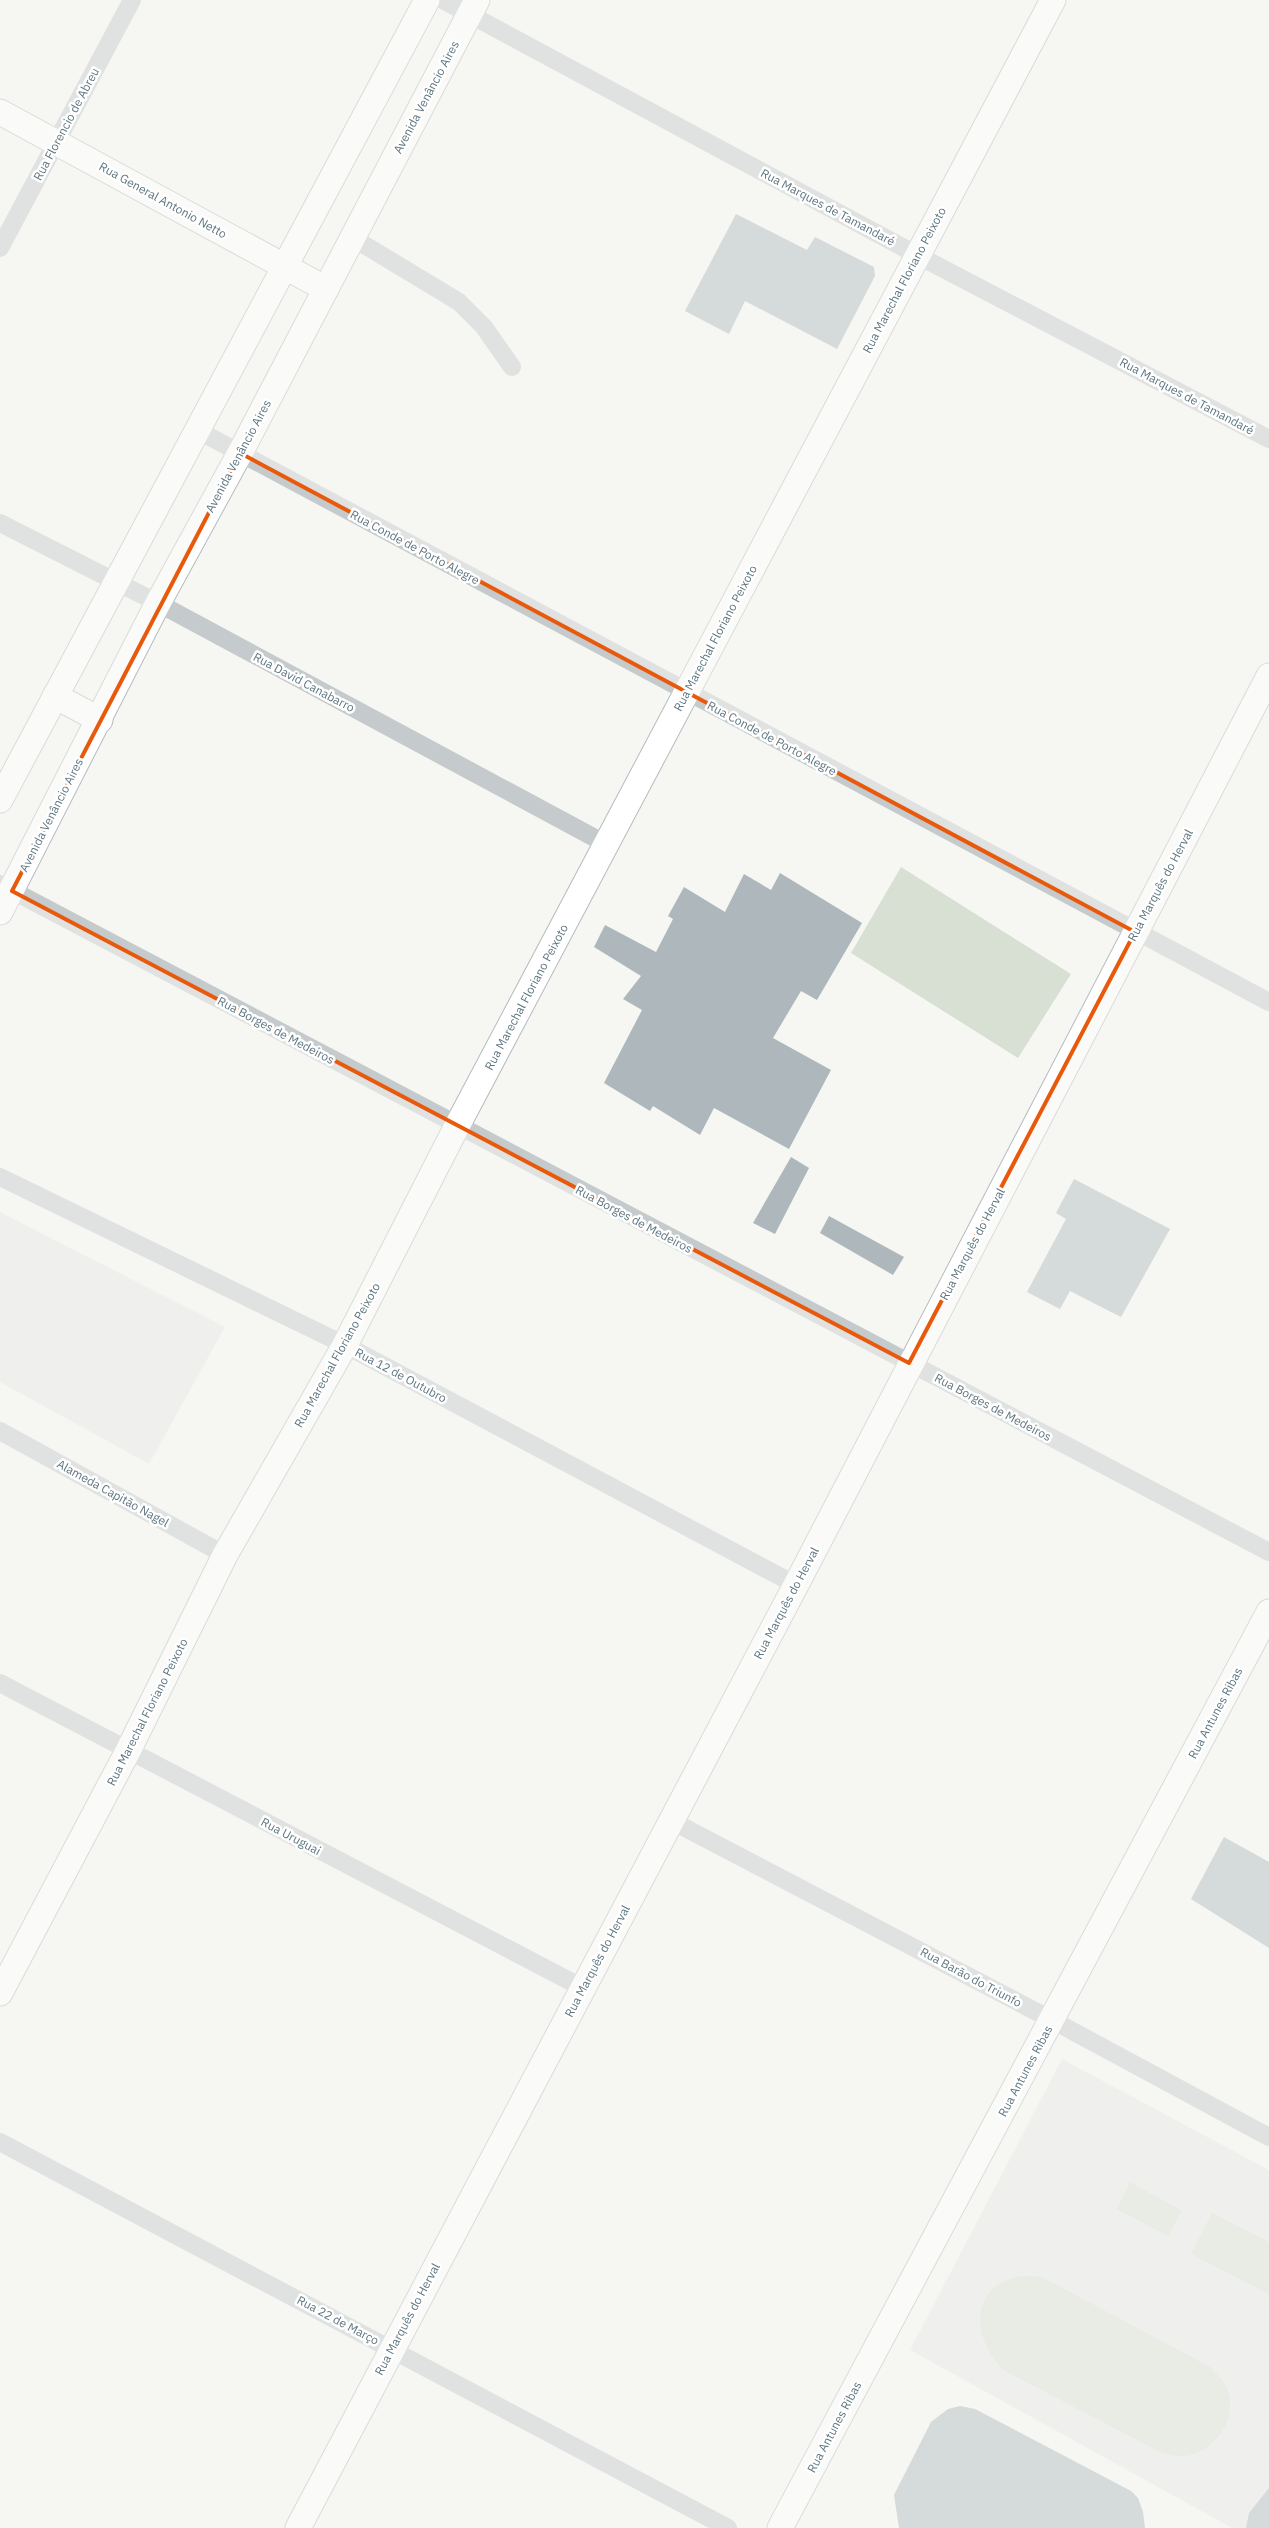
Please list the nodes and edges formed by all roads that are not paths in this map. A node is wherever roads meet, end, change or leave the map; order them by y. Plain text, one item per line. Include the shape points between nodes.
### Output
1 (132, 0) edge
2 (428, 0) edge
3 (443, 0) edge
4 (1052, 0) edge
5 (474, 7) edge
6 (0, 112) edge
7 (56, 142) junction
8 (353, 238) junction
9 (0, 248) edge
10 (917, 255) junction
11 (285, 266) junction
12 (326, 289) junction
13 (512, 367) dead end
14 (197, 430) junction
15 (1269, 439) edge
16 (240, 453) junction
17 (0, 523) edge
18 (116, 583) junction
19 (158, 603) junction
20 (1269, 676) edge
21 (686, 692) junction
22 (55, 696) junction
23 (100, 720) junction
24 (0, 800) edge
25 (606, 844) junction
26 (6, 887) edge
27 (0, 912) edge
28 (1135, 932) junction
29 (1269, 1002) edge
30 (458, 1126) junction
31 (0, 1177) edge
32 (345, 1345) junction
33 (909, 1363) junction
34 (0, 1431) edge
35 (1269, 1552) edge
36 (225, 1555) junction
37 (796, 1585) junction
38 (1269, 1612) edge
39 (0, 1683) edge
40 (128, 1750) junction
41 (670, 1820) junction
42 (583, 1988) junction
43 (0, 1994) edge
44 (1052, 2020) junction
45 (1269, 2136) edge
46 (0, 2142) edge
47 (392, 2348) junction
48 (298, 2528) edge
49 (728, 2528) edge
50 (780, 2528) edge

1 - 7 street, Rua Florencio de Abreu
2 - 11 street
3 - 5 street, Rua Marques de Tamandaré
4 - 10 street, Rua Marechal Floriano Peixoto
5 - 8 street, Avenida Venâncio Aires
5 - 10 street, Rua Marques de Tamandaré
6 - 7 street, Rua General Antonio Netto
7 - 9 street, Rua Florencio de Abreu
7 - 11 street, Rua General Antonio Netto
8 - 12 street, Avenida Venâncio Aires
8 - 13 street via 459,302 484,327
10 - 15 street, Rua Marques de Tamandaré
10 - 21 street, Rua Marechal Floriano Peixoto
11 - 12 street, Rua General Antonio Netto
11 - 14 street
12 - 16 street, Avenida Venâncio Aires
14 - 16 street, Rua Conde de Porto Alegre
14 - 18 street
16 - 19 street, Avenida Venâncio Aires
16 - 21 street, Rua Conde de Porto Alegre
17 - 18 street, Rua David Canabarro
18 - 19 street, Rua David Canabarro
18 - 22 street
19 - 23 street, Avenida Venâncio Aires
19 - 25 street, Rua David Canabarro
20 - 28 street, Rua Marquês do Herval
21 - 25 street, Rua Marechal Floriano Peixoto
21 - 28 street, Rua Conde de Porto Alegre
22 - 23 street
22 - 24 street
23 - 26 street, Avenida Venâncio Aires
25 - 30 street, Rua Marechal Floriano Peixoto
26 - 27 street, Avenida Venâncio Aires
26 - 30 street, Rua Borges de Medeiros
28 - 29 street, Rua Conde de Porto Alegre
28 - 33 street, Rua Marquês do Herval
30 - 32 street, Rua Marechal Floriano Peixoto
30 - 33 street, Rua Borges de Medeiros
31 - 32 street, Rua 12 de Outubro
32 - 36 street, Rua Marechal Floriano Peixoto
32 - 37 street, Rua 12 de Outubro
33 - 35 street, Rua Borges de Medeiros
33 - 37 street, Rua Marquês do Herval
34 - 36 street, Alameda Capitão Nagel
36 - 40 street, Rua Marechal Floriano Peixoto
37 - 41 street, Rua Marquês do Herval
38 - 44 street, Rua Antunes Ribas
39 - 40 street, Rua Uruguai
40 - 42 street, Rua Uruguai
40 - 43 street, Rua Marechal Floriano Peixoto
41 - 42 street, Rua Marquês do Herval
41 - 44 street, Rua Barão do Triunfo
42 - 47 street, Rua Marquês do Herval
44 - 45 street, Rua Barão do Triunfo
44 - 50 street, Rua Antunes Ribas
46 - 47 street, Rua 22 de Março
47 - 48 street, Rua Marquês do Herval
47 - 49 street, Rua 22 de Março

